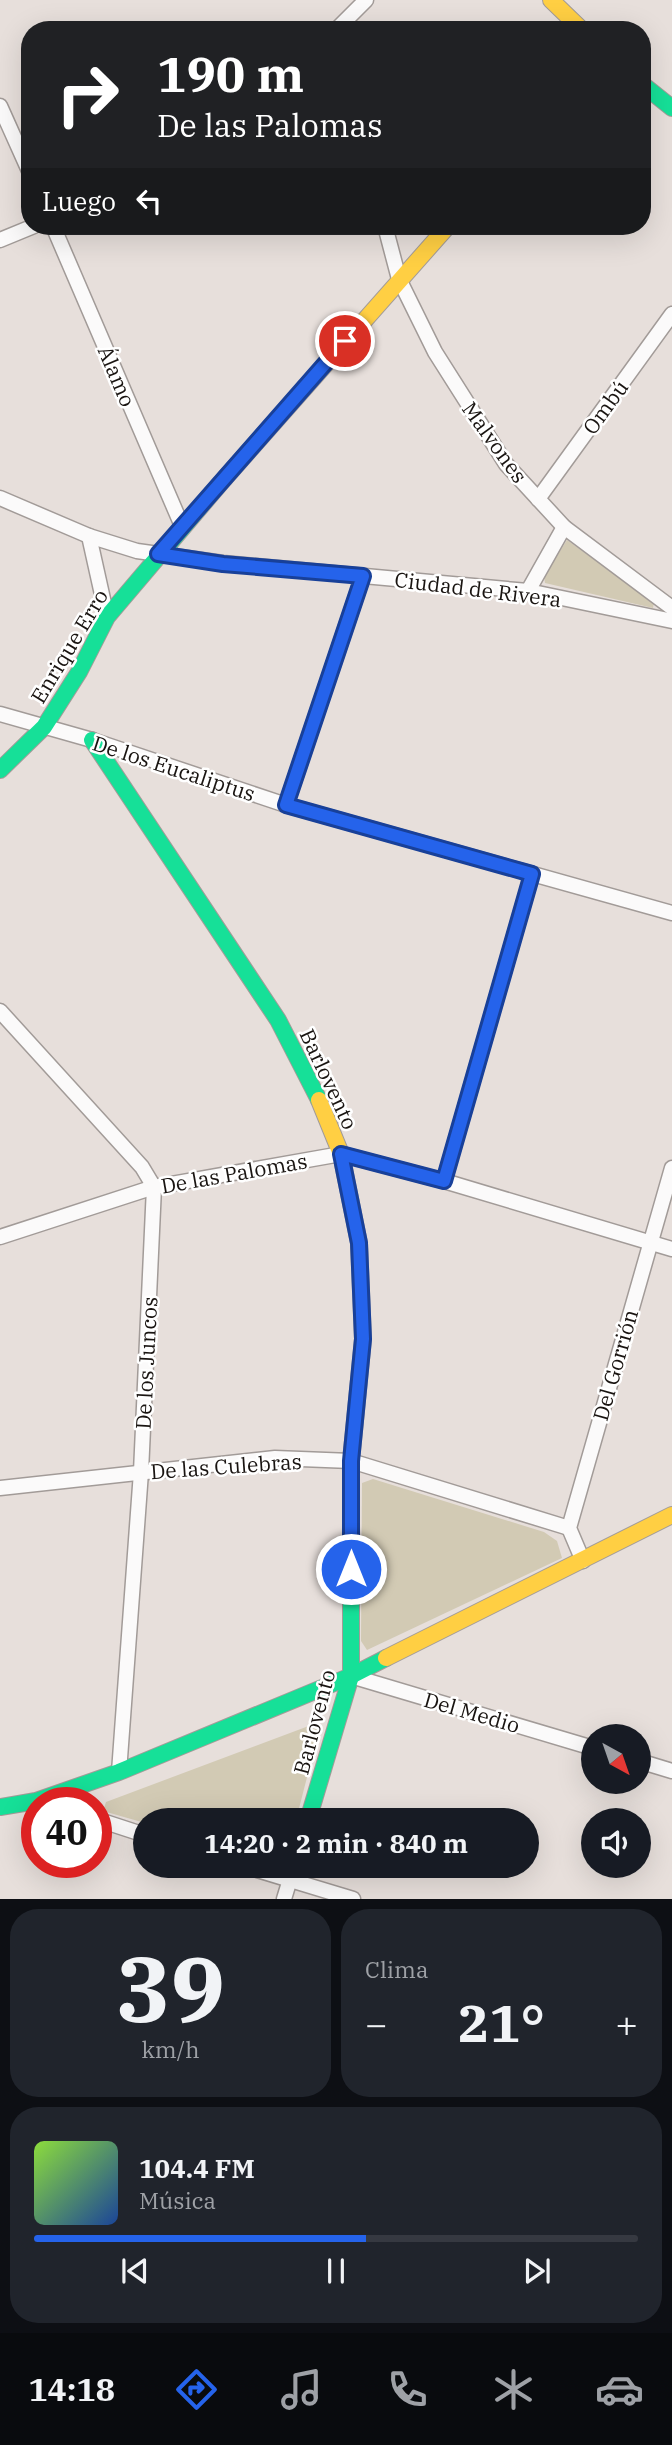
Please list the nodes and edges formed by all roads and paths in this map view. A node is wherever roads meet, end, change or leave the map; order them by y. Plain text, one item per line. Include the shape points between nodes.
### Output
1 (366, 0) edge
2 (551, 0) edge
3 (347, 21) edge
4 (573, 21) edge
5 (651, 91) edge
6 (0, 106) edge
7 (672, 108) edge
8 (21, 153) edge
9 (21, 231) edge
10 (57, 235) edge
11 (387, 235) edge
12 (439, 235) edge
13 (0, 240) edge
14 (399, 279) junction
15 (672, 314) edge
16 (0, 498) edge
17 (538, 499) junction
18 (182, 526) junction
19 (565, 527) junction
20 (89, 536) junction
21 (158, 554) junction
22 (363, 576) junction
23 (528, 591) junction
24 (672, 608) edge
25 (107, 617) junction
26 (672, 621) edge
27 (0, 714) edge
28 (44, 727) junction
29 (92, 740) junction
30 (0, 770) edge
31 (286, 805) junction
32 (532, 874) junction
33 (672, 914) edge
34 (0, 1012) edge
35 (341, 1154) junction
36 (672, 1168) edge
37 (444, 1181) junction
38 (154, 1187) junction
39 (0, 1237) edge
40 (649, 1242) junction
41 (672, 1249) edge
42 (351, 1461) junction
43 (141, 1472) junction
44 (0, 1488) edge
45 (672, 1515) edge
46 (569, 1528) junction
47 (583, 1561) junction
48 (351, 1676) junction
49 (581, 1744) edge
50 (651, 1765) edge
51 (672, 1771) edge
52 (119, 1772) junction
53 (79, 1787) edge
54 (21, 1804) edge
55 (0, 1807) edge
56 (312, 1808) edge
57 (112, 1824) edge
58 (133, 1831) edge
59 (290, 1878) edge
60 (304, 1878) edge
61 (284, 1899) edge
62 (353, 1899) edge

1 - 3 street
2 - 4 street
5 - 7 street
6 - 8 street
9 - 13 street
10 - 18 street, Álamo
11 - 14 street, Malvones
12 - 14 street, Enrique Erro
14 - 17 street, Malvones via 468,408 506,464
14 - 18 street, Enrique Erro
15 - 17 street, Ombú
16 - 20 street, Ciudad de Rivera
17 - 19 street, Malvones
18 - 21 street, Enrique Erro
19 - 23 street
19 - 24 street, Malvones
20 - 21 street, Ciudad de Rivera
20 - 25 street
21 - 22 street, Ciudad de Rivera
21 - 25 street, Enrique Erro
22 - 23 street, Ciudad de Rivera
22 - 31 street
23 - 26 street, Ciudad de Rivera
25 - 28 street, Enrique Erro
27 - 28 street, De los Eucaliptus
28 - 29 street, De los Eucaliptus
28 - 30 street, Enrique Erro
29 - 31 street, De los Eucaliptus
29 - 35 street, Barlovento via 278,1020
31 - 32 street, De los Eucaliptus
32 - 33 street, De los Eucaliptus
32 - 37 street
34 - 38 street via 142,1167
35 - 37 street, De las Palomas
35 - 38 street, De las Palomas
35 - 42 street, Barlovento via 359,1243 363,1339
36 - 40 street, Del Gorrión
37 - 40 street, De las Palomas
38 - 39 street, De las Palomas
38 - 43 street, De los Juncos
40 - 41 street, De las Palomas
40 - 46 street, Del Gorrión
42 - 43 street, De las Culebras via 275,1458
42 - 46 street, De las Culebras
42 - 48 street, Barlovento
43 - 44 street, De las Culebras
43 - 52 street, De los Juncos
45 - 47 street
46 - 47 street
47 - 48 street
48 - 49 street, Del Medio
48 - 52 street
48 - 56 street, Barlovento
50 - 51 street
52 - 53 street
54 - 55 street
57 - 58 street
59 - 61 street
60 - 62 street

